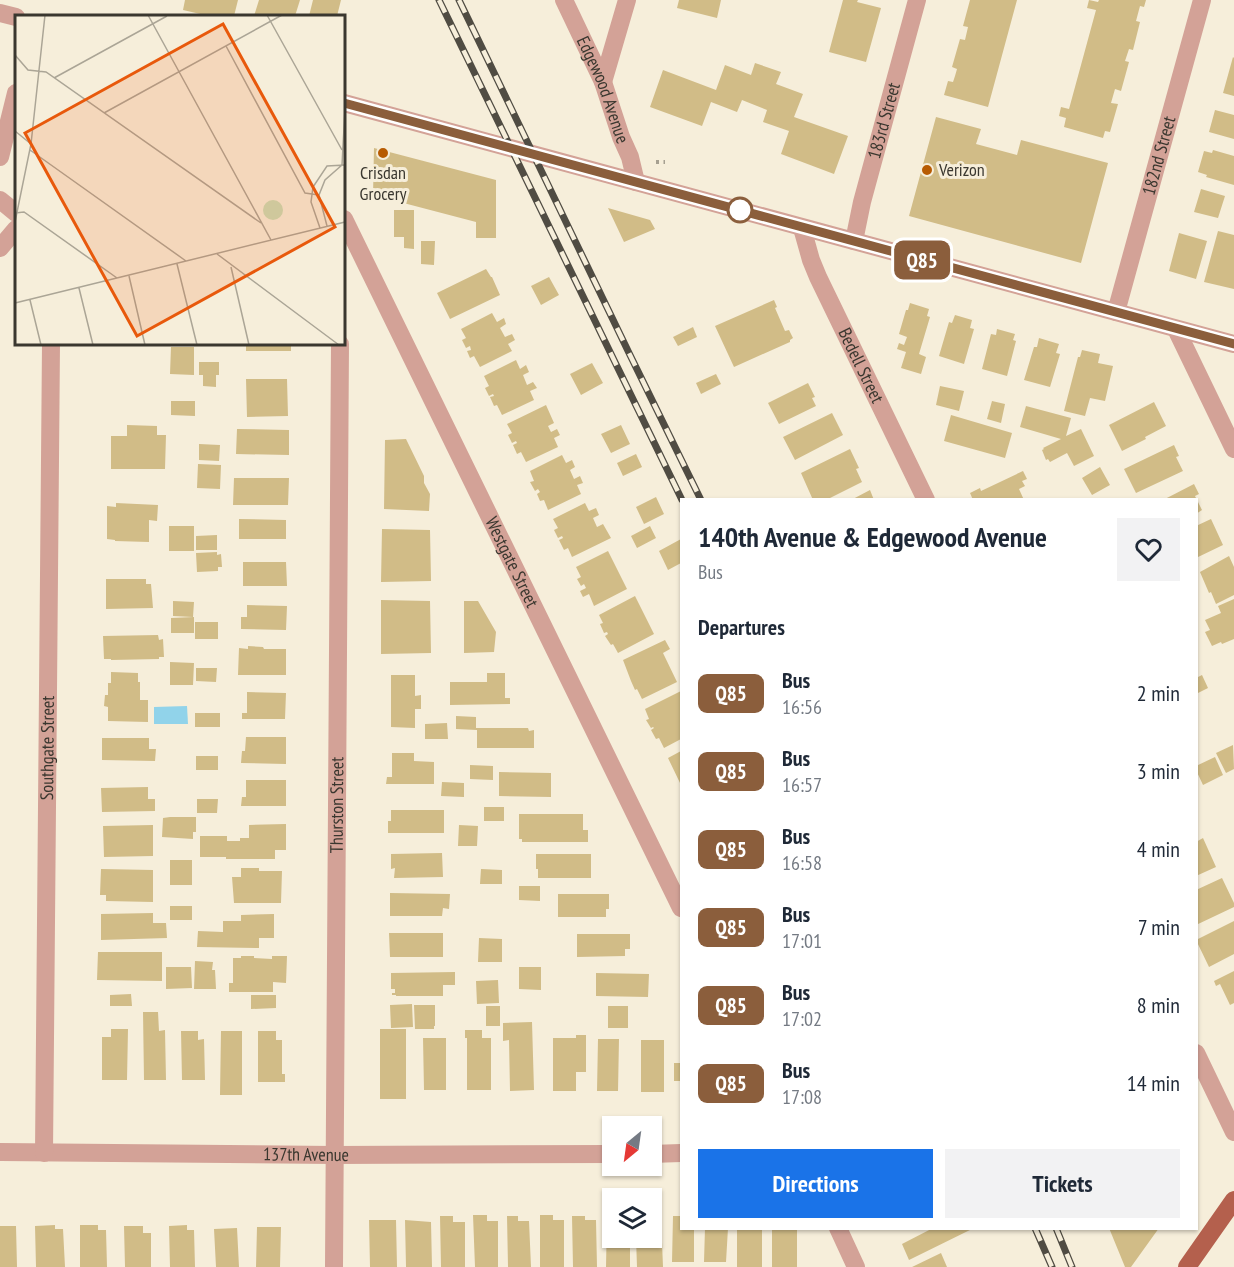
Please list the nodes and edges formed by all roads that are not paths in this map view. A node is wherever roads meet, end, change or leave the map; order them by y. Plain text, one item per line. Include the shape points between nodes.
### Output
1 (564, 0) edge
2 (627, 0) edge
3 (917, 0) edge
4 (1202, 0) edge
5 (0, 14) edge
6 (15, 17) edge
7 (603, 82) junction
8 (15, 97) edge
9 (345, 103) edge
10 (0, 157) edge
11 (636, 182) junction
12 (0, 201) edge
13 (15, 212) edge
14 (345, 221) edge
15 (802, 228) junction
16 (15, 230) edge
17 (854, 242) junction
18 (0, 248) edge
19 (1116, 312) junction
20 (1176, 329) junction
21 (1234, 344) edge
22 (51, 345) edge
23 (340, 345) edge
24 (1234, 449) edge
25 (925, 498) edge
26 (680, 906) edge
27 (1198, 1057) edge
28 (1234, 1132) edge
29 (0, 1152) edge
30 (44, 1153) junction
31 (680, 1153) edge
32 (602, 1154) edge
33 (662, 1154) edge
34 (334, 1155) junction
35 (1234, 1201) edge
36 (839, 1230) edge
37 (334, 1267) edge
38 (856, 1267) edge
39 (1186, 1267) edge

1 - 7 street, Edgewood Avenue
2 - 7 street
3 - 17 street, 183rd Street
4 - 19 street, 182nd Street
5 - 6 street
7 - 11 street, Edgewood Avenue
8 - 10 street
9 - 11 street
11 - 15 street
12 - 13 street
14 - 26 street, Westgate Street
15 - 17 street
15 - 25 street, Bedell Street via 818,278
16 - 18 street
17 - 19 street
19 - 20 street
20 - 21 street
20 - 24 street
22 - 30 street, Southgate Street
23 - 34 street, Thurston Street
27 - 28 street
29 - 30 street, 137th Avenue
30 - 34 street, 137th Avenue
31 - 33 street
32 - 34 street, 137th Avenue
34 - 37 street, Thurston Street
35 - 39 main road
36 - 38 street

